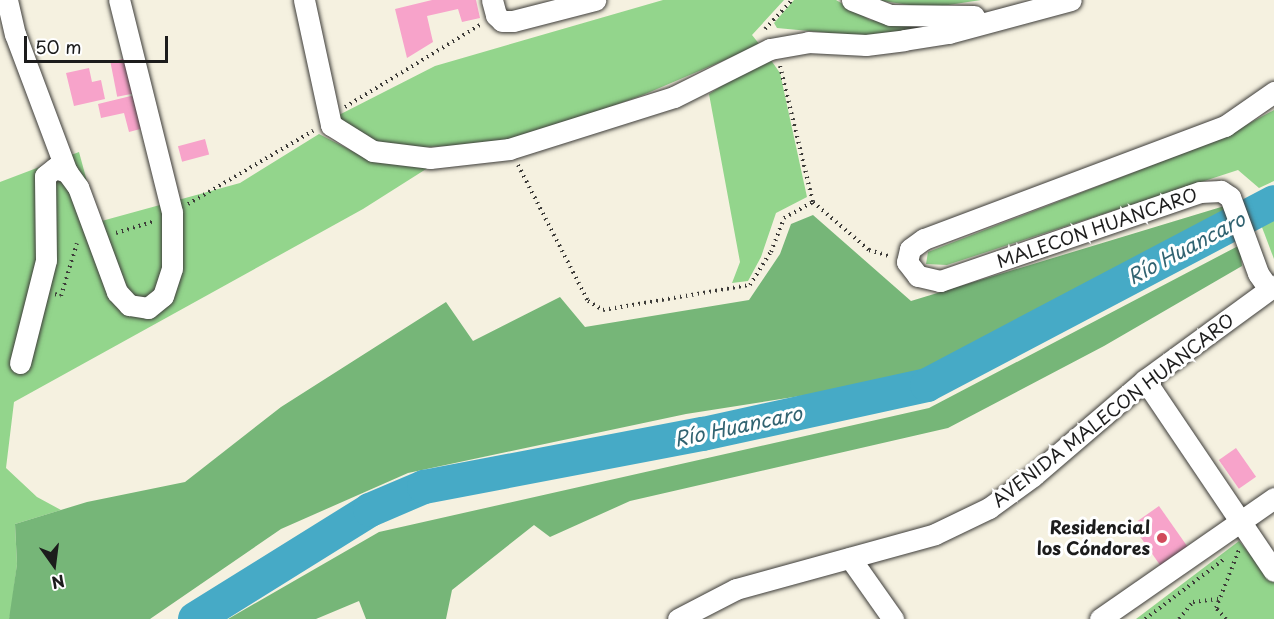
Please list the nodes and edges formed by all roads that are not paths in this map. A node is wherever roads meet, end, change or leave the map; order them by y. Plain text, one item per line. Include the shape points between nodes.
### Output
1 (8, 0) edge
2 (119, 0) edge
3 (304, 0) edge
4 (492, 0) edge
5 (596, 0) edge
6 (852, 0) edge
7 (1071, 0) edge
8 (1031, 8) junction
9 (1274, 92) edge
10 (68, 172) junction
11 (1267, 283) edge
12 (20, 363) dead end
13 (1145, 380) junction
14 (1274, 498) edge
15 (1244, 536) junction
16 (850, 558) junction
17 (1274, 571) edge
18 (685, 617) edge
19 (1102, 618) edge
20 (893, 619) edge

1 - 10 street via 15,34
2 - 10 street via 175,231 172,268 163,296 148,308 129,305 117,292 78,187
3 - 8 street via 331,125 373,151 430,158 509,149 674,97 770,49 808,42 866,45 904,40 948,33
4 - 5 street via 502,21 513,21
6 - 8 street via 890,15 935,18
7 - 8 street
9 - 11 street, MALECON HUANCARO via 1225,126 924,238 910,249 907,262 918,276 940,281 1200,192 1221,191 1230,197
10 - 12 street via 55,168 45,176 46,260
11 - 13 street, AVENIDA MALECON HUANCARO
13 - 15 street
13 - 16 street, AVENIDA MALECON HUANCARO via 1033,476 989,508 935,534
14 - 15 street
15 - 17 street
15 - 19 street
16 - 18 street, AVENIDA MALECON HUANCARO via 736,589
16 - 20 street

